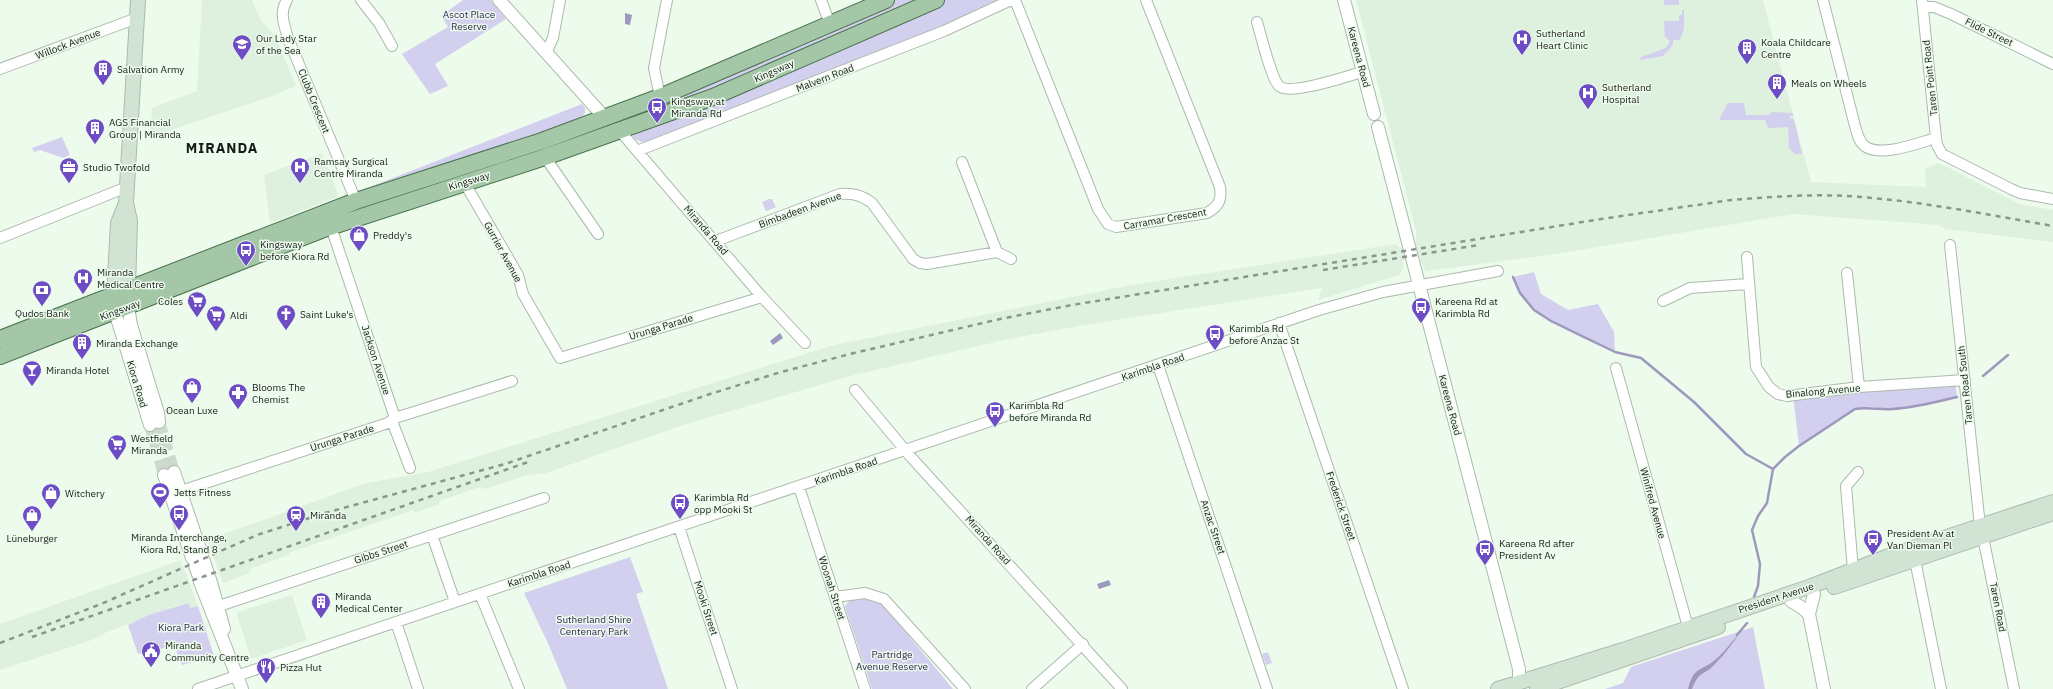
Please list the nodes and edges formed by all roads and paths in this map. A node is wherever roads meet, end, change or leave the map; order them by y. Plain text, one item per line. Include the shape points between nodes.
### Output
1 (138, 0) edge
2 (287, 0) edge
3 (361, 0) edge
4 (499, 0) edge
5 (560, 0) edge
6 (667, 0) edge
7 (821, 0) edge
8 (886, 0) edge
9 (936, 0) edge
10 (1011, 0) edge
11 (1015, 0) edge
12 (1146, 0) edge
13 (1344, 0) edge
14 (1823, 0) edge
15 (1923, 4) edge
16 (137, 18) junction
17 (1257, 22) dead end
18 (830, 24) junction
19 (392, 46) dead end
20 (547, 51) junction
21 (2053, 64) edge
22 (0, 69) edge
23 (1362, 72) junction
24 (660, 97) junction
25 (605, 118) junction
26 (620, 131) junction
27 (1936, 138) junction
28 (637, 151) junction
29 (545, 156) junction
30 (962, 162) dead end
31 (457, 167) junction
32 (464, 182) junction
33 (127, 187) junction
34 (2053, 199) edge
35 (356, 201) junction
36 (329, 219) junction
37 (598, 234) dead end
38 (0, 238) edge
39 (716, 241) junction
40 (1950, 245) dead end
41 (997, 252) junction
42 (1747, 257) dead end
43 (1011, 259) dead end
44 (1498, 271) dead end
45 (1847, 272) dead end
46 (1418, 284) junction
47 (1748, 284) junction
48 (121, 292) junction
49 (762, 297) junction
50 (1663, 301) dead end
51 (122, 309) junction
52 (1279, 323) junction
53 (0, 339) edge
54 (805, 343) dead end
55 (0, 356) edge
56 (560, 358) joint
57 (1158, 365) junction
58 (1616, 368) dead end
59 (1965, 380) junction
60 (512, 381) dead end
61 (1859, 387) junction
62 (855, 390) dead end
63 (393, 420) junction
64 (154, 423) tunnel mouth
65 (906, 451) junction
66 (410, 468) dead end
67 (1858, 472) dead end
68 (169, 474) tunnel mouth
69 (799, 487) junction
70 (175, 493) junction
71 (544, 498) dead end
72 (2053, 502) edge
73 (2053, 513) edge
74 (679, 527) junction
75 (1981, 531) junction
76 (432, 535) junction
77 (1915, 560) junction
78 (201, 568) junction
79 (1854, 574) junction
80 (480, 594) junction
81 (1814, 594) junction
82 (835, 597) junction
83 (1791, 601) junction
84 (455, 602) junction
85 (219, 606) junction
86 (1809, 614) junction
87 (396, 622) junction
88 (1690, 632) junction
89 (1083, 644) junction
90 (232, 659) junction
91 (238, 676) junction
92 (1518, 686) edge
93 (198, 689) edge
94 (242, 689) edge
95 (418, 689) edge
96 (519, 689) edge
97 (732, 689) edge
98 (865, 689) edge
99 (965, 689) edge
100 (1032, 689) edge
101 (1122, 689) edge
102 (1267, 689) edge
103 (1403, 689) edge
104 (1498, 689) edge
105 (1537, 689) edge
106 (1824, 689) edge
107 (1941, 689) edge
108 (2014, 689) edge

1 - 16 main road, Kiora Road
2 - 35 street, Clubb Crescent via 282,17 288,38
3 - 19 street via 379,23
4 - 20 street
5 - 20 street via 553,38
6 - 24 street via 654,68
7 - 18 street
8 - 18 main road, Kingsway
9 - 26 main road, Kingsway via 713,97
10 - 28 street, Malvern Road via 944,31
11 - 12 street, Carramar Crescent via 1098,209 1108,224 1116,227 1207,212 1216,208 1222,198 1220,187
13 - 23 street, Kareena Road
14 - 27 street via 1861,142 1866,147 1886,151
15 - 21 street, Flide Street via 1951,14
15 - 27 street, Taren Point Road
16 - 22 street, Willock Avenue
16 - 33 main road, Kiora Road
17 - 23 street via 1275,80 1284,88 1299,88
18 - 24 main road, Kingsway
20 - 25 street
23 - 46 street, Kareena Road via 1374,114 1382,118 1382,124 1378,127
24 - 25 main road, Kingsway
25 - 26 main road, Miranda Road
25 - 31 main road, Kingsway via 542,141
26 - 28 street, Miranda Road
26 - 29 main road, Kingsway
27 - 34 street, Taren Point Road via 1942,154 2020,193
28 - 39 street, Miranda Road
29 - 32 main road, Kingsway
29 - 37 street
30 - 41 street
31 - 32 main road, Gurrier Avenue
31 - 35 main road, Kingsway
32 - 36 main road, Kingsway
32 - 56 street, Gurrier Avenue via 518,275 523,294
33 - 38 street
33 - 48 main road, Kiora Road via 126,203 118,223
35 - 36 main road, Kingsway
36 - 48 main road, Kingsway
36 - 51 main road, Kingsway
36 - 63 street, Jackson Avenue
39 - 41 street, Bimbadeen Avenue via 840,194 852,193 863,196 872,203 913,259 920,264
39 - 49 street, Miranda Road
40 - 59 street, Taren Road South
41 - 43 street
42 - 47 street, Binalong Avenue
44 - 46 street, Karimbla Road
45 - 61 street
46 - 52 street, Karimbla Road
46 - 92 street, Kareena Road via 1519,669
47 - 50 street via 1690,288
47 - 61 street, Binalong Avenue via 1756,367 1768,388 1787,396
48 - 51 main road, Kiora Road
48 - 53 main road, Kingsway
49 - 54 street, Miranda Road
49 - 56 street, Urunga Parade
51 - 55 main road, Kingsway
51 - 64 street, Kiora Road
52 - 57 street, Karimbla Road
52 - 103 street, Frederick Street
57 - 65 street, Karimbla Road
57 - 102 street, Anzac Street
58 - 88 street, Winifred Avenue
59 - 61 street, Binalong Avenue
59 - 75 street, Taren Road South
60 - 63 street, Urunga Parade
62 - 65 street, Miranda Road
63 - 66 street, Jackson Avenue
63 - 70 street, Urunga Parade
65 - 69 street, Karimbla Road
65 - 89 street, Miranda Road
67 - 79 street via 1846,486
68 - 70 street
69 - 74 street, Karimbla Road
69 - 82 street, Woonah Street
70 - 78 street
71 - 76 street, Gibbs Street
72 - 75 main road, President Avenue
73 - 75 main road, President Avenue
74 - 80 street, Karimbla Road
74 - 97 street, Mooki Street
75 - 77 main road, President Avenue
75 - 79 main road, President Avenue
75 - 108 street, Taren Road
76 - 84 street
76 - 85 street, Gibbs Street
77 - 79 main road, President Avenue
77 - 107 street
78 - 85 street
78 - 90 street via 210,609
79 - 81 main road, President Avenue
79 - 88 main road, President Avenue via 1819,584
80 - 84 street, Karimbla Road
80 - 96 street
81 - 83 main road, President Avenue
81 - 86 street
82 - 98 street, Woonah Street
82 - 99 street via 865,593 884,599
83 - 86 street
83 - 88 main road, President Avenue
84 - 87 street, Karimbla Road
85 - 90 street
86 - 106 street
87 - 91 street, Karimbla Road
87 - 95 street
88 - 92 main road, President Avenue
88 - 105 main road, President Avenue
89 - 100 street
89 - 101 street, Miranda Road
90 - 91 street
91 - 93 street, Karimbla Road
91 - 94 street
92 - 104 main road, President Avenue

